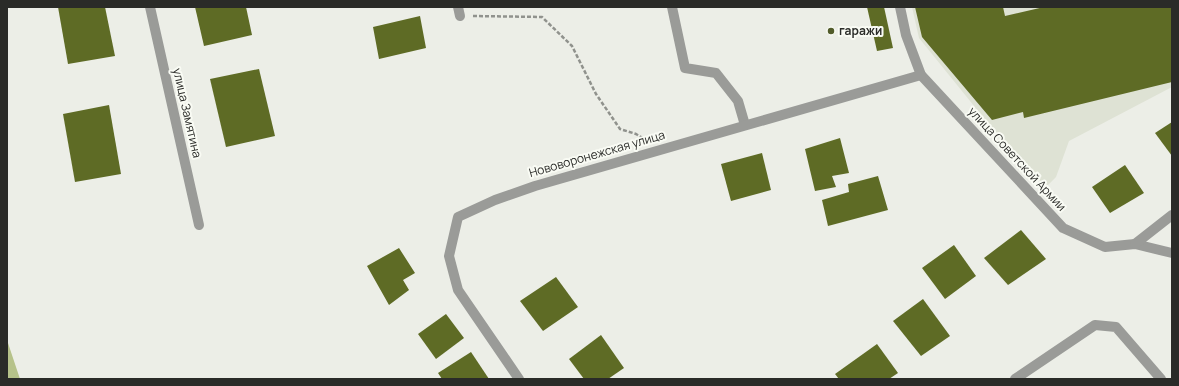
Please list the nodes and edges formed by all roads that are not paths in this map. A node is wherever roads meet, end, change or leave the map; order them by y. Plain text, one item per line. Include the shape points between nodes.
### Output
1 (150, 7) edge
2 (672, 7) edge
3 (900, 7) edge
4 (921, 74) junction
5 (745, 125) junction
6 (1172, 215) edge
7 (199, 225) dead end
8 (1135, 244) junction
9 (1172, 253) edge
10 (519, 379) edge
11 (1015, 379) edge
12 (1161, 379) edge

1 - 7 street, улица Замятина
2 - 5 street via 685,68 716,73 738,101
3 - 4 street, улица Советской Армии via 906,35
4 - 5 street, Нововоронежская улица
4 - 8 street, улица Советской Армии via 1063,228 1105,248
5 - 10 street, Нововоронежская улица via 535,186 458,217 449,256 458,290
6 - 8 street
8 - 9 street, улица Советской Армии
11 - 12 street via 1095,326 1116,327

